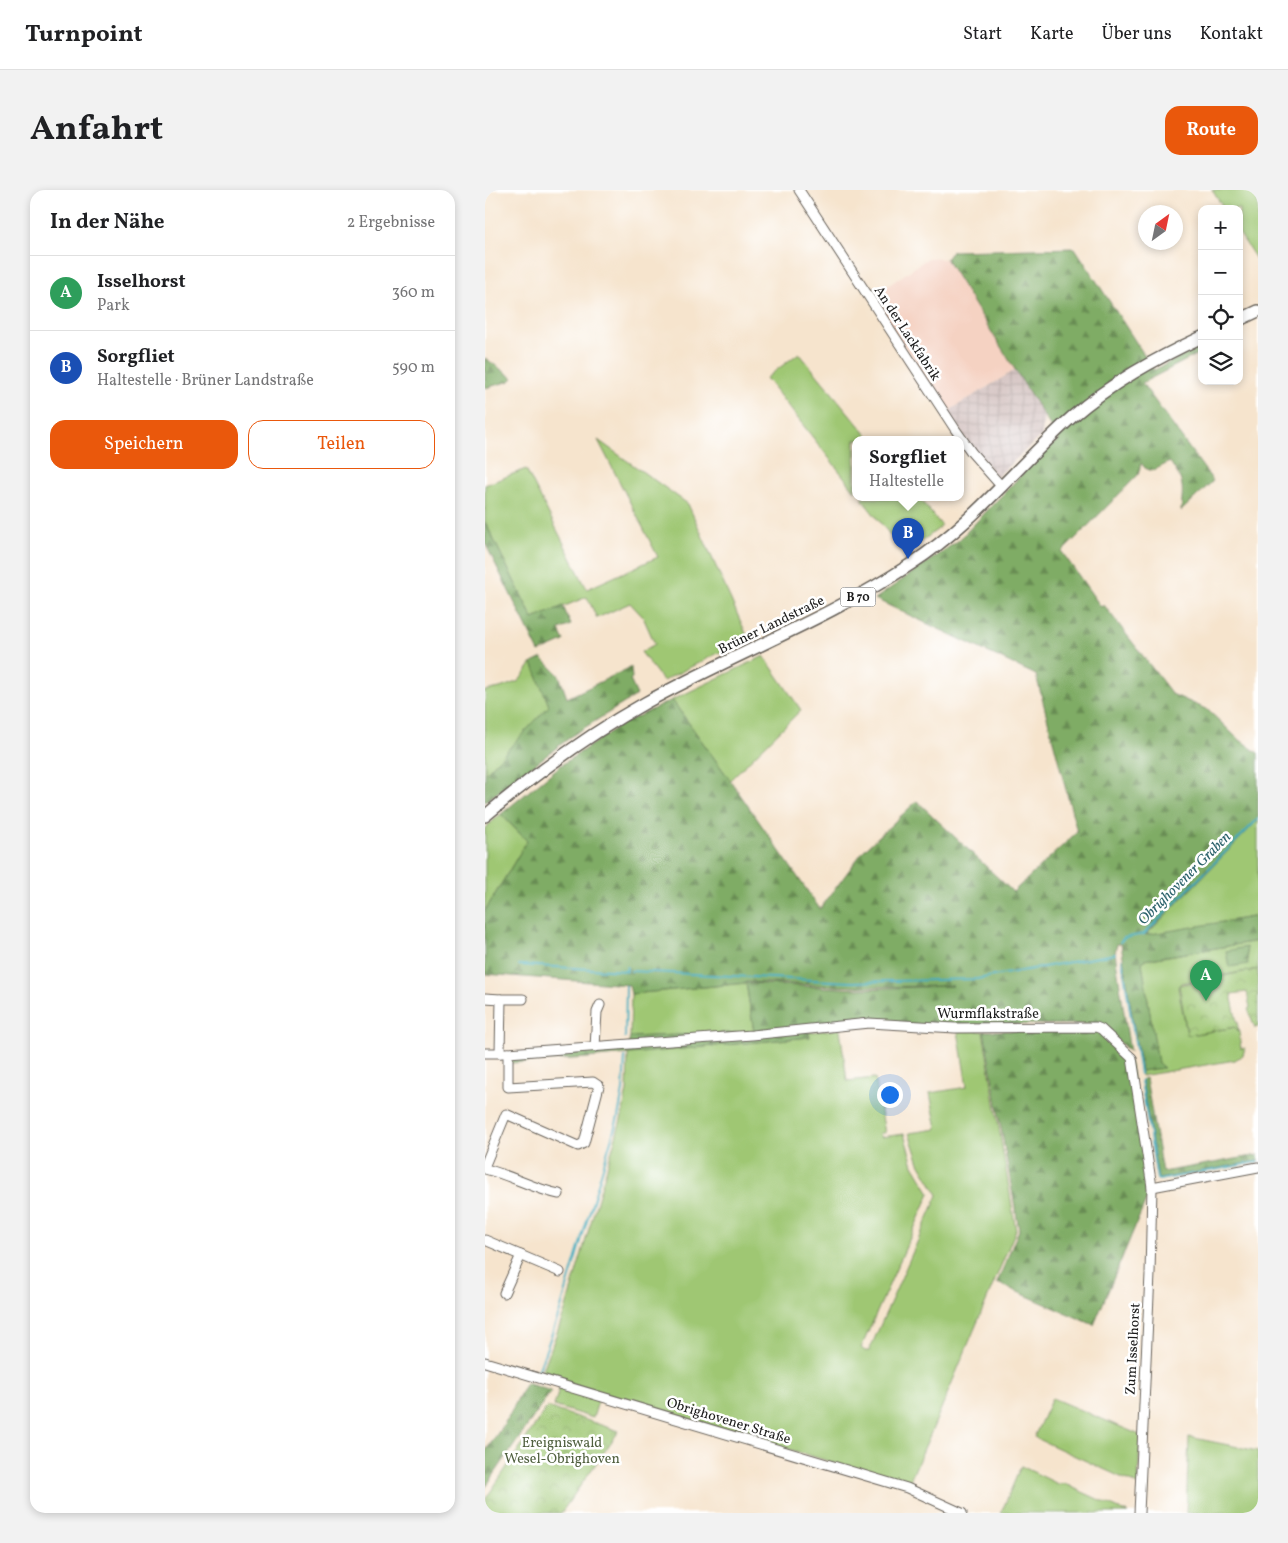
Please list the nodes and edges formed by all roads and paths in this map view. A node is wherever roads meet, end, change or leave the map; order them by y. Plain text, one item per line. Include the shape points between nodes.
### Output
1 (799, 190) edge
2 (1258, 311) edge
3 (1243, 318) edge
4 (1198, 339) edge
5 (960, 436) edge
6 (964, 442) edge
7 (1002, 487) junction
8 (485, 816) edge
9 (485, 998) edge
10 (501, 999) junction
11 (523, 999) dead end
12 (600, 1005) dead end
13 (595, 1047) junction
14 (485, 1053) edge
15 (504, 1053) junction
16 (485, 1167) edge
17 (1258, 1167) edge
18 (1152, 1187) junction
19 (559, 1194) dead end
20 (485, 1240) edge
21 (521, 1255) junction
22 (560, 1272) dead end
23 (505, 1293) dead end
24 (485, 1362) edge
25 (963, 1513) edge
26 (1139, 1513) edge

1 - 5 street, An der Lackfabrik
2 - 3 main road
4 - 7 main road, Brüner Landstraße / B 70 via 1141,368 1101,394 1049,438
6 - 7 street, An der Lackfabrik
7 - 8 main road, Brüner Landstraße / B 70 via 942,542 882,583 831,612 644,704 579,744
9 - 10 street
10 - 11 street
10 - 15 street
12 - 13 street
13 - 15 street, Wurmflakstraße
13 - 18 street, Wurmflakstraße via 869,1023 955,1028 1096,1027 1132,1058
14 - 15 street, Wurmflakstraße
15 - 16 street via 508,1087 593,1082 599,1086 584,1143 578,1146 506,1114
16 - 19 street
17 - 18 street
18 - 26 street, Zum Isselhorst
20 - 21 street
21 - 22 street
21 - 23 street
24 - 25 street, Obrighovener Straße via 907,1488

